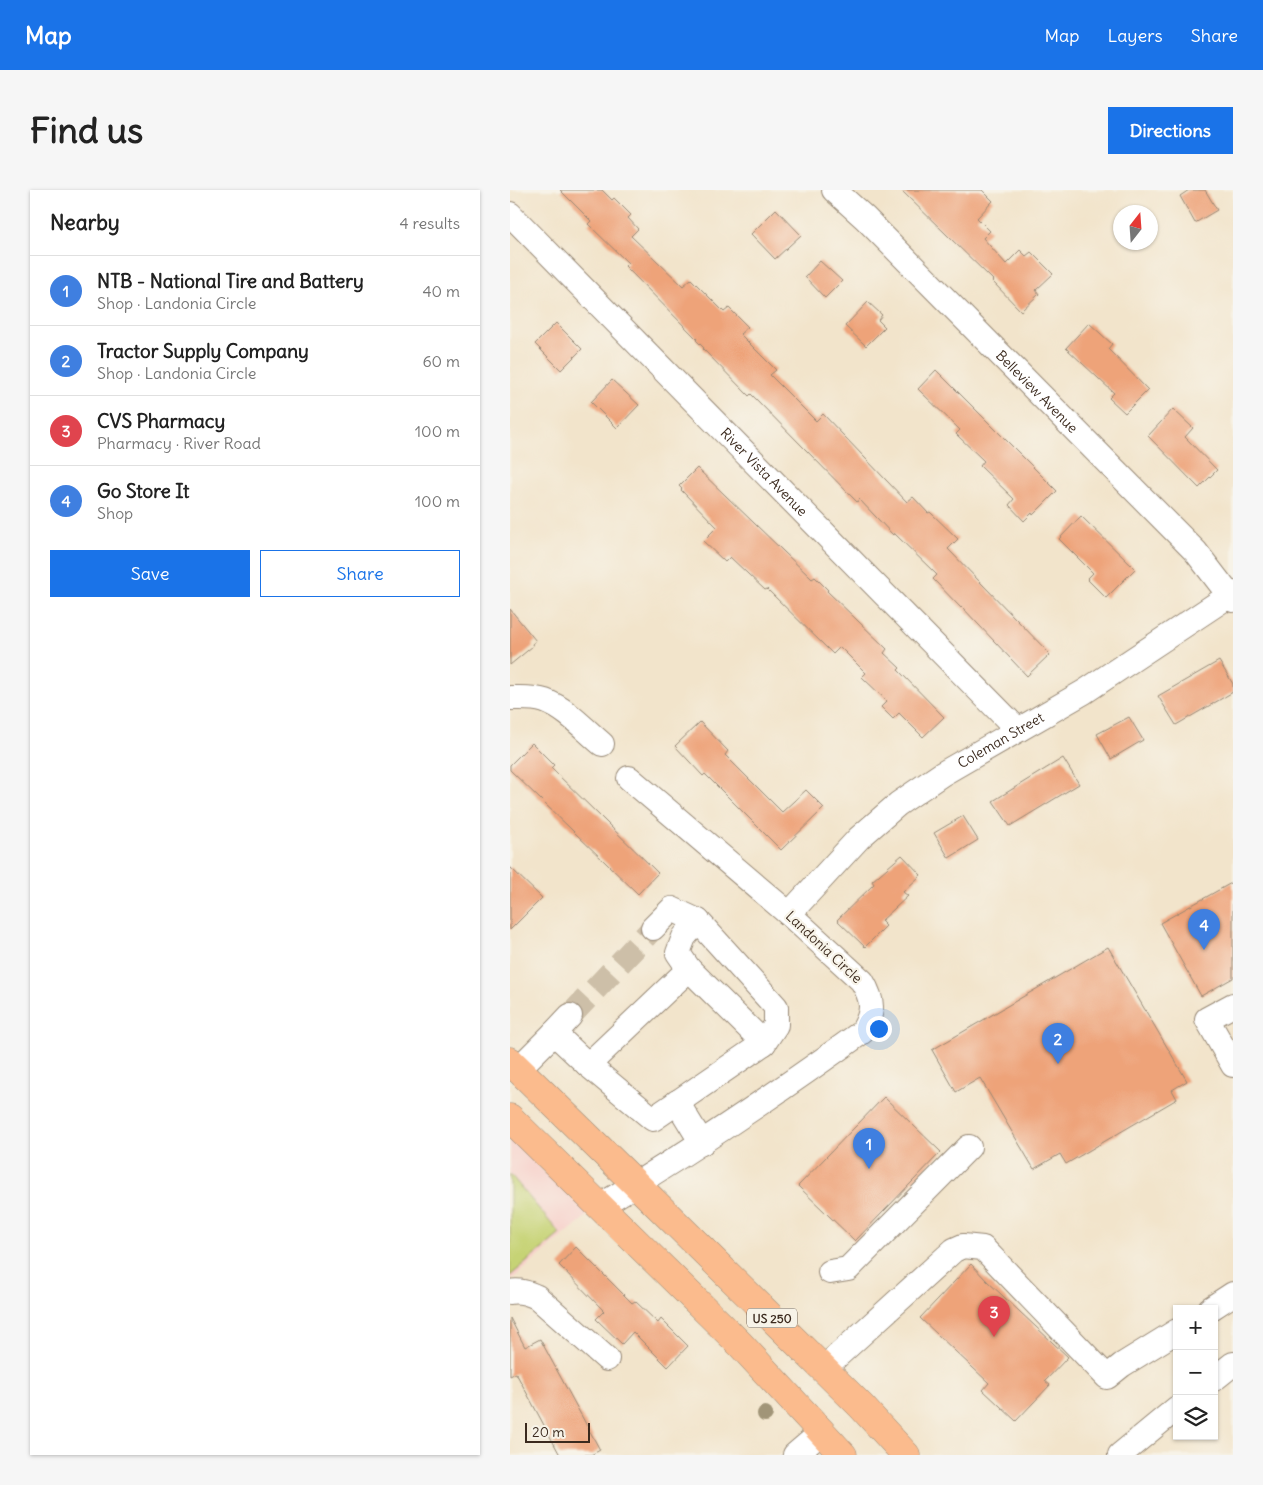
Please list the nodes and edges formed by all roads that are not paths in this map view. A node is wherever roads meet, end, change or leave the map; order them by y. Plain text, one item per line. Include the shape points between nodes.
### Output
1 (834, 190) edge
2 (510, 214) edge
3 (1232, 596) edge
4 (510, 698) edge
5 (1018, 730) junction
6 (602, 744) dead end
7 (628, 778) dead end
8 (789, 914) junction
9 (698, 920) junction
10 (653, 928) tunnel mouth
11 (689, 969) junction
12 (1233, 1005) edge
13 (764, 1043) junction
14 (1233, 1064) edge
15 (514, 1065) edge
16 (588, 1065) junction
17 (677, 1102) junction
18 (510, 1118) edge
19 (702, 1143) junction
20 (969, 1147) dead end
21 (636, 1184) junction
22 (600, 1206) junction
23 (830, 1272) dead end
24 (510, 1292) edge
25 (1233, 1294) edge
26 (1216, 1305) edge
27 (1173, 1333) edge
28 (607, 1359) dead end
29 (1233, 1364) edge
30 (823, 1369) junction
31 (1218, 1375) edge
32 (1173, 1411) edge
33 (822, 1432) junction
34 (795, 1455) edge
35 (843, 1455) edge
36 (906, 1455) edge
37 (1120, 1455) edge

1 - 3 street, Belleview Avenue via 1196,552
2 - 5 street, River Vista Avenue
3 - 5 street, Coleman Street via 1084,692
4 - 6 street via 545,701 560,709
5 - 8 street, Coleman Street via 898,804 859,838
7 - 8 street, Landonia Circle
8 - 19 street, Landonia Circle via 862,981 870,993 869,1020 862,1032
9 - 10 street via 672,909
9 - 11 street via 684,937 678,953
9 - 13 street via 776,1007 776,1025
11 - 13 street
11 - 16 street
12 - 14 street via 1207,1019
13 - 17 street
15 - 16 street via 562,1025
15 - 21 highway, US 250
16 - 17 street via 653,1119
17 - 19 street
18 - 22 highway, US 250
19 - 21 street, Landonia Circle
20 - 23 street via 848,1269
21 - 22 street, Landonia Circle
21 - 30 highway, US 250
22 - 33 highway, US 250 via 740,1344
24 - 28 street via 527,1292 537,1297
25 - 26 street
27 - 30 street via 1107,1377 983,1248 963,1246 954,1250
29 - 31 street
30 - 36 highway, US 250
32 - 37 street
33 - 34 street
33 - 35 highway, US 250

